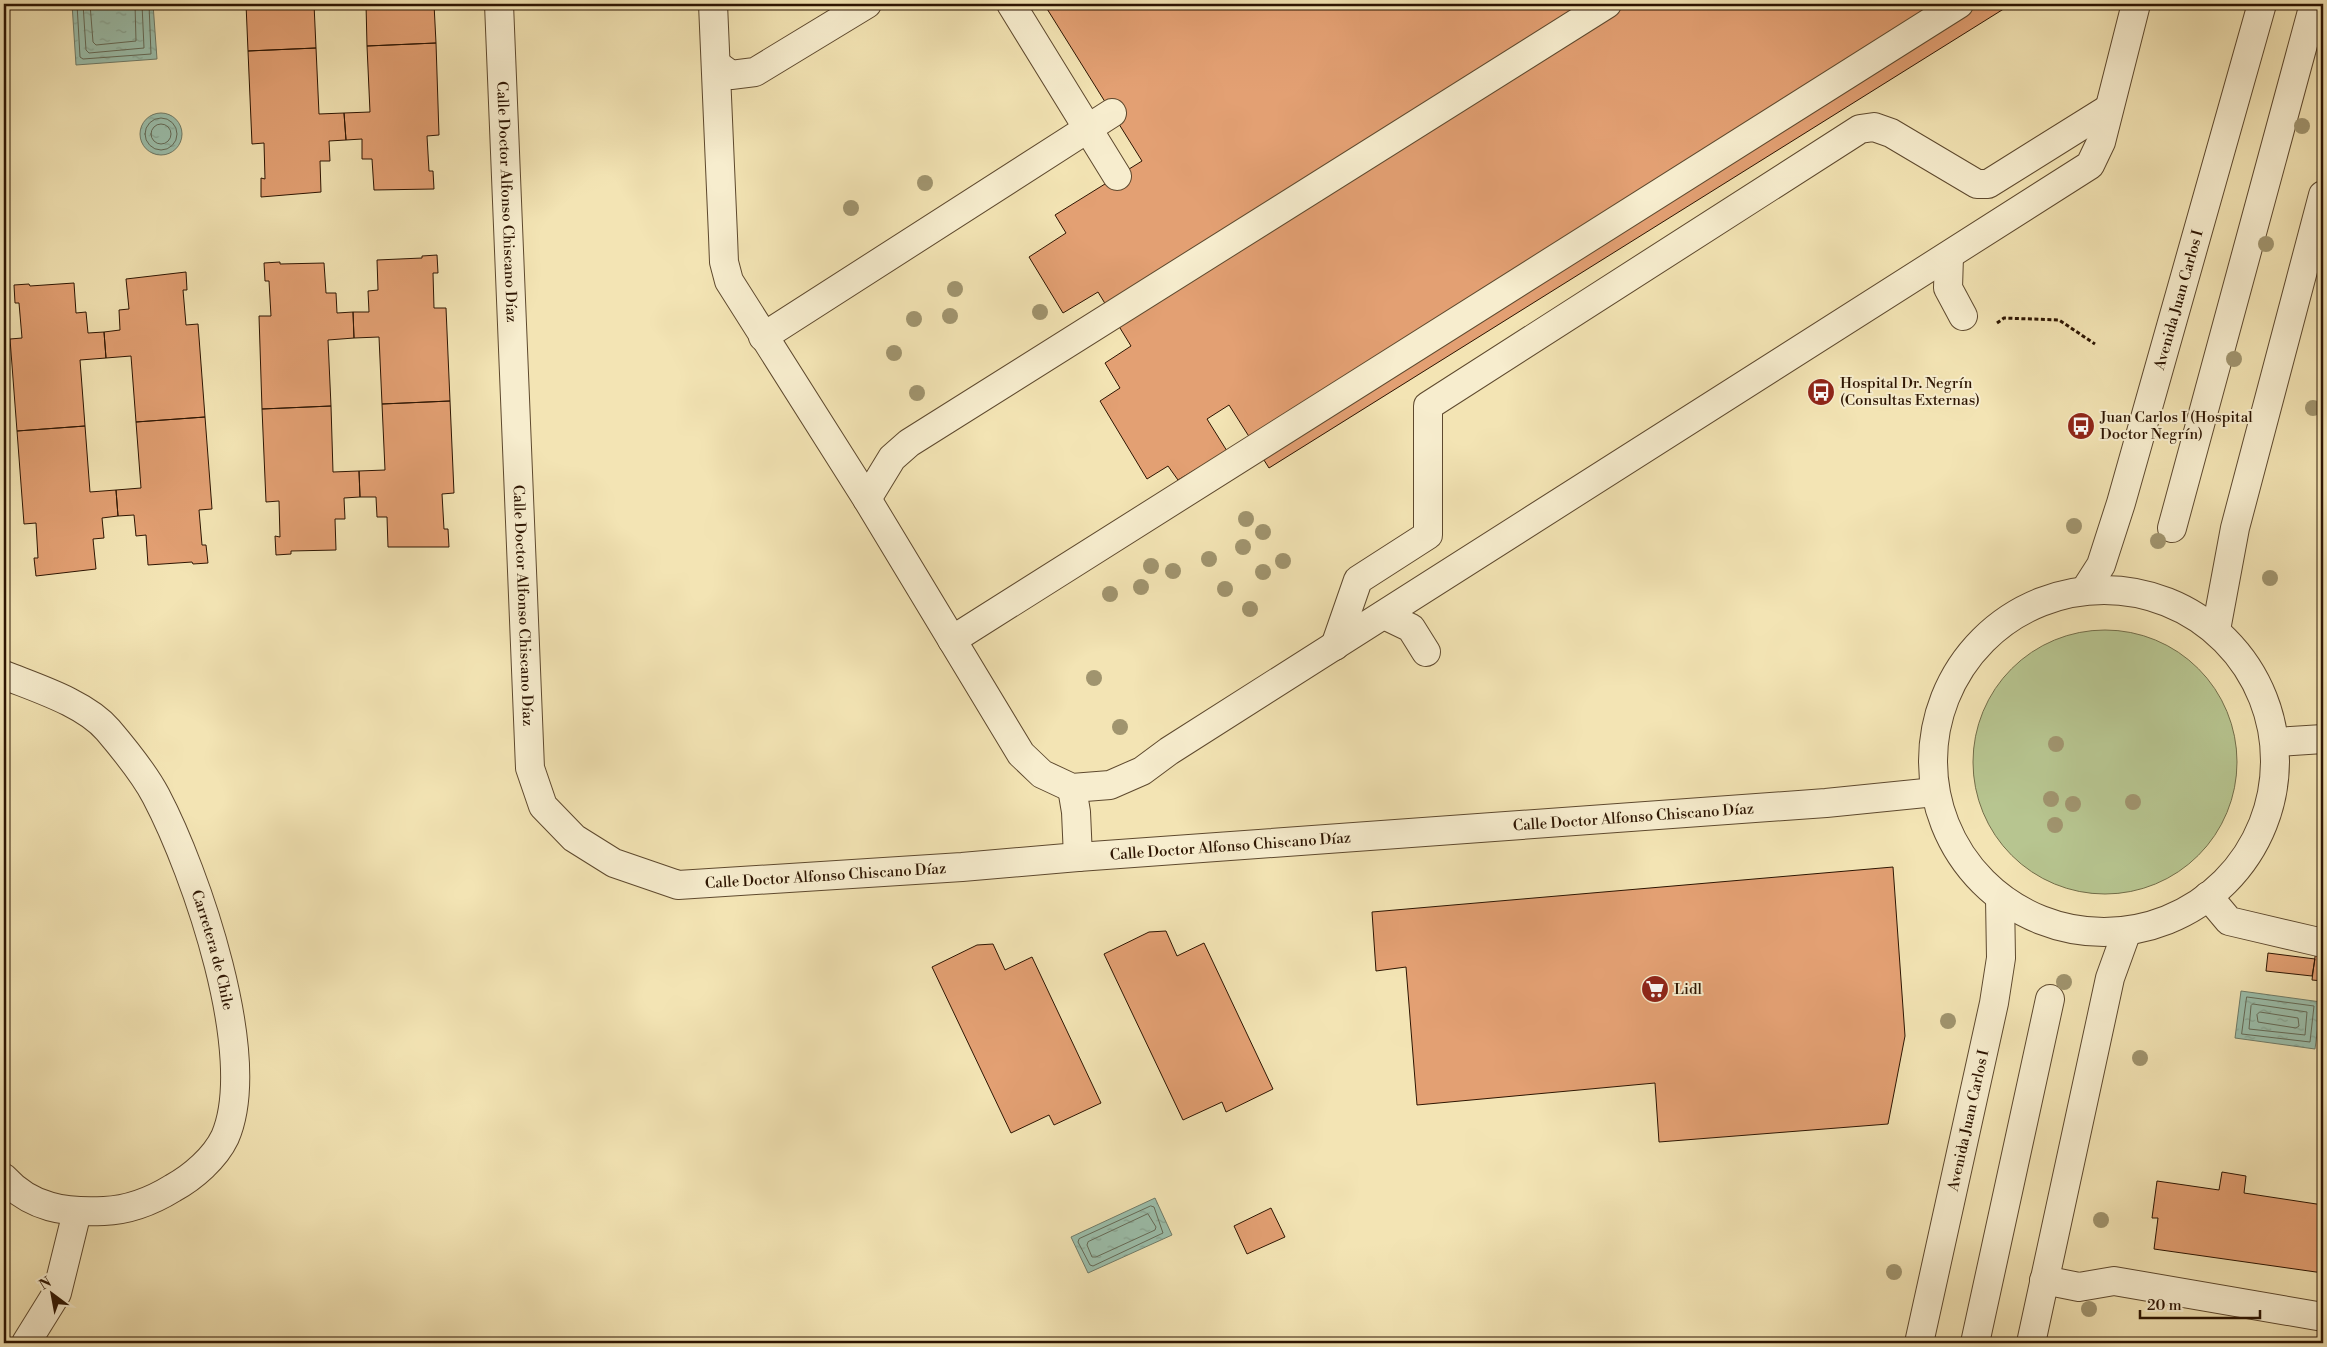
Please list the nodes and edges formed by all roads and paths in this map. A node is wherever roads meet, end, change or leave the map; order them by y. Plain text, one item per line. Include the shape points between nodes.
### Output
1 (499, 4) edge
2 (713, 4) edge
3 (867, 4) edge
4 (1011, 4) edge
5 (1607, 4) edge
6 (1959, 4) edge
7 (2136, 4) edge
8 (2256, 4) edge
9 (2262, 4) edge
10 (2314, 4) edge
11 (2251, 44) junction
12 (716, 64) junction
13 (2108, 109) junction
14 (1112, 113) dead end
15 (1117, 176) dead end
16 (2323, 196) edge
17 (1949, 256) junction
18 (1963, 316) dead end
19 (1994, 325) dead end
20 (763, 337) junction
21 (2095, 344) dead end
22 (867, 499) junction
23 (2172, 528) dead end
24 (2085, 590) junction
25 (1384, 615) junction
26 (2216, 630) junction
27 (952, 640) junction
28 (1335, 646) junction
29 (1426, 652) dead end
30 (4, 675) edge
31 (2323, 739) edge
32 (2276, 742) junction
33 (1072, 788) junction
34 (1935, 792) junction
35 (1078, 857) junction
36 (2208, 896) junction
37 (2000, 898) junction
38 (2127, 931) junction
39 (2323, 943) edge
40 (2050, 999) dead end
41 (4, 1178) edge
42 (77, 1212) junction
43 (2044, 1280) junction
44 (2323, 1317) edge
45 (26, 1343) edge
46 (1920, 1343) edge
47 (1975, 1343) edge
48 (2031, 1343) edge

1 - 35 street, Calle Doctor Alfonso Chiscano Díaz via 530,768 543,806 574,838 614,863 678,885
2 - 12 street
3 - 12 street via 755,72 731,75
4 - 15 street
5 - 22 street via 909,443 892,458
6 - 27 street
7 - 13 street
8 - 11 street
9 - 11 street, Avenida Juan Carlos I
10 - 23 street
11 - 24 street, Avenida Juan Carlos I via 2121,503 2102,565
12 - 20 street via 724,262 729,281
13 - 17 street via 2101,142 2090,165
13 - 28 street via 1988,184 1977,184 1891,132 1874,127 1860,129 1428,406 1428,535 1358,580
14 - 20 street
16 - 26 street via 2235,528
17 - 18 street via 1948,288
17 - 25 street
19 - 21 path via 2004,318 2059,320
20 - 22 street
22 - 27 street
24 - 26 street via 2120,589 2155,596 2187,610
24 - 34 street via 2025,608 1976,647 1944,700 1935,730
25 - 28 street
25 - 29 street via 1411,628
26 - 32 street via 2235,648 2258,684 2271,717
27 - 33 street via 1021,754 1042,774
28 - 33 street via 1142,771 1110,785
30 - 42 street, Carretera de Chile via 56,696 106,728 155,794 176,837 206,919 231,1018 236,1064 234,1104 224,1138 208,1161 156,1199 119,1210
31 - 32 street
32 - 36 street via 2275,780 2267,817 2250,851 2227,880
33 - 35 street
34 - 35 street, Calle Doctor Alfonso Chiscano Díaz via 1826,803
34 - 37 street via 1948,832 1965,861
36 - 38 street via 2198,905 2165,921
36 - 39 street via 2229,922
37 - 38 street via 2029,915 2061,927 2094,932
37 - 46 street, Avenida Juan Carlos I via 2001,958 1994,1003
38 - 43 street via 2110,978
40 - 47 street
41 - 42 street, Carretera de Chile via 14,1189 39,1204
42 - 45 street via 57,1292
43 - 44 street via 2080,1287 2114,1281
43 - 48 street

